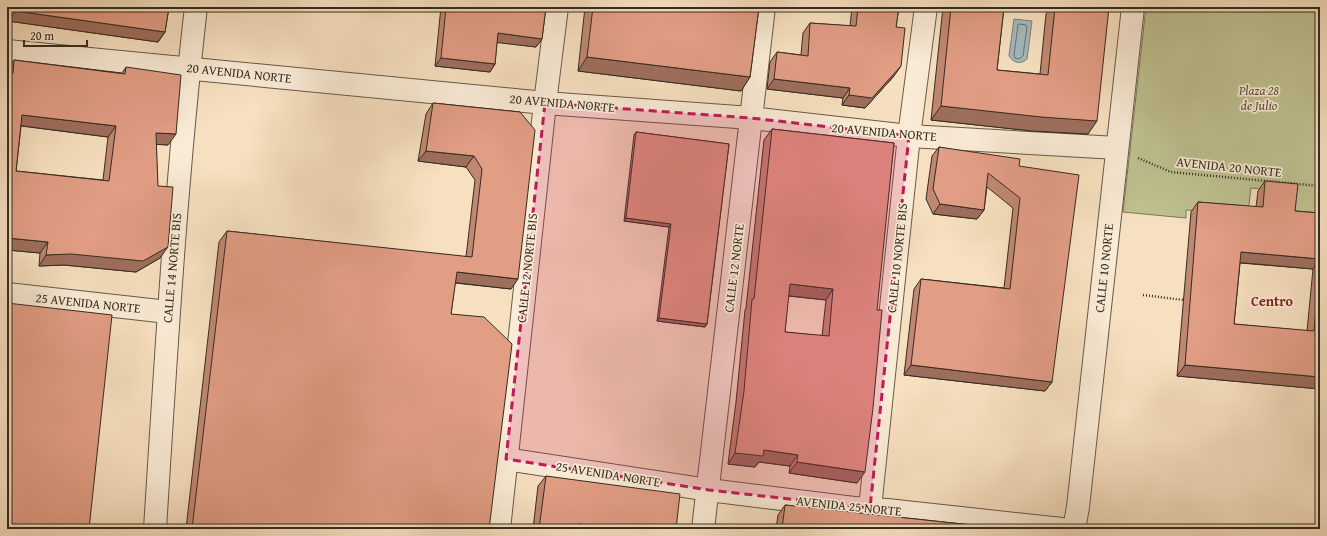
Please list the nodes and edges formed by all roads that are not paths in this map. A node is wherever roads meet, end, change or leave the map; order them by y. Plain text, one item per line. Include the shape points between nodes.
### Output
1 (196, 7) edge
2 (557, 7) edge
3 (764, 7) edge
4 (926, 7) edge
5 (1132, 7) edge
6 (7, 51) edge
7 (188, 68) junction
8 (545, 103) junction
9 (751, 118) junction
10 (910, 136) junction
11 (1117, 148) junction
12 (7, 294) edge
13 (168, 312) junction
14 (506, 459) junction
15 (708, 490) junction
16 (870, 508) junction
17 (156, 529) edge
18 (499, 529) edge
19 (703, 529) edge
20 (1062, 529) edge
21 (1074, 529) edge

1 - 7 street, CALLE 14 NORTE BIS
2 - 8 street, CALLE 12 NORTE BIS
3 - 9 street, CALLE 12 NORTE
4 - 10 street, CALLE 10 NORTE BIS
5 - 11 street, CALLE 10 NORTE
6 - 7 street, 20 AVENIDA NORTE
7 - 8 street, 20 AVENIDA NORTE
7 - 13 street, CALLE 14 NORTE BIS
8 - 9 street, 20 AVENIDA NORTE
8 - 14 street, CALLE 12 NORTE BIS
9 - 10 street, 20 AVENIDA NORTE
9 - 15 street, CALLE 12 NORTE
10 - 11 street, 20 AVENIDA NORTE
10 - 16 street, CALLE 10 NORTE BIS
11 - 21 street, CALLE 10 NORTE
12 - 13 street, 25 AVENIDA NORTE
13 - 17 street, CALLE 14 NORTE BIS
14 - 15 street, 25 AVENIDA NORTE
14 - 18 street, CALLE 12 NORTE BIS
15 - 16 street, AVENIDA 25 NORTE
15 - 19 street, CALLE 12 NORTE
16 - 20 street, AVENIDA 25 NORTE

